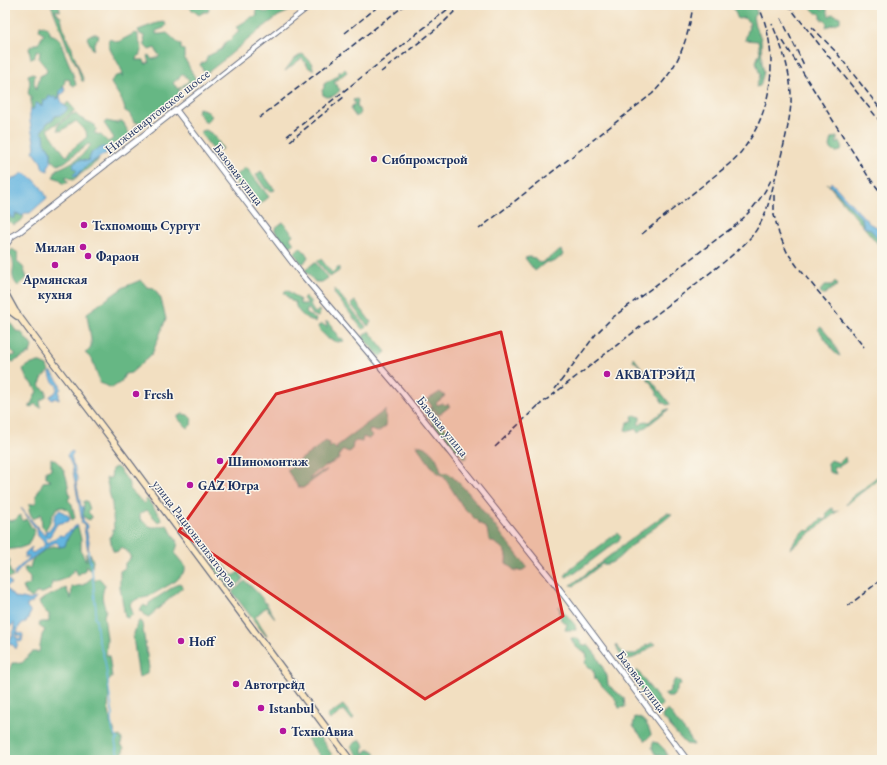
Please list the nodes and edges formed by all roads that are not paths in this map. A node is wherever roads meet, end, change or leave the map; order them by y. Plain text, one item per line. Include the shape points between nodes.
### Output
1 (310, 5) edge
2 (176, 110) junction
3 (16, 234) junction
4 (5, 240) edge
5 (5, 246) edge
6 (5, 293) edge
7 (5, 307) edge
8 (22, 320) junction
9 (350, 760) edge
10 (687, 760) edge

1 - 2 street, Нижневартовское шоссе
2 - 3 street, Нижневартовское шоссе
2 - 10 street, Базовая улица via 299,271 401,391 560,590
3 - 4 street
3 - 5 street
6 - 8 main road
7 - 8 main road
8 - 9 main road, улица Рационализаторов

